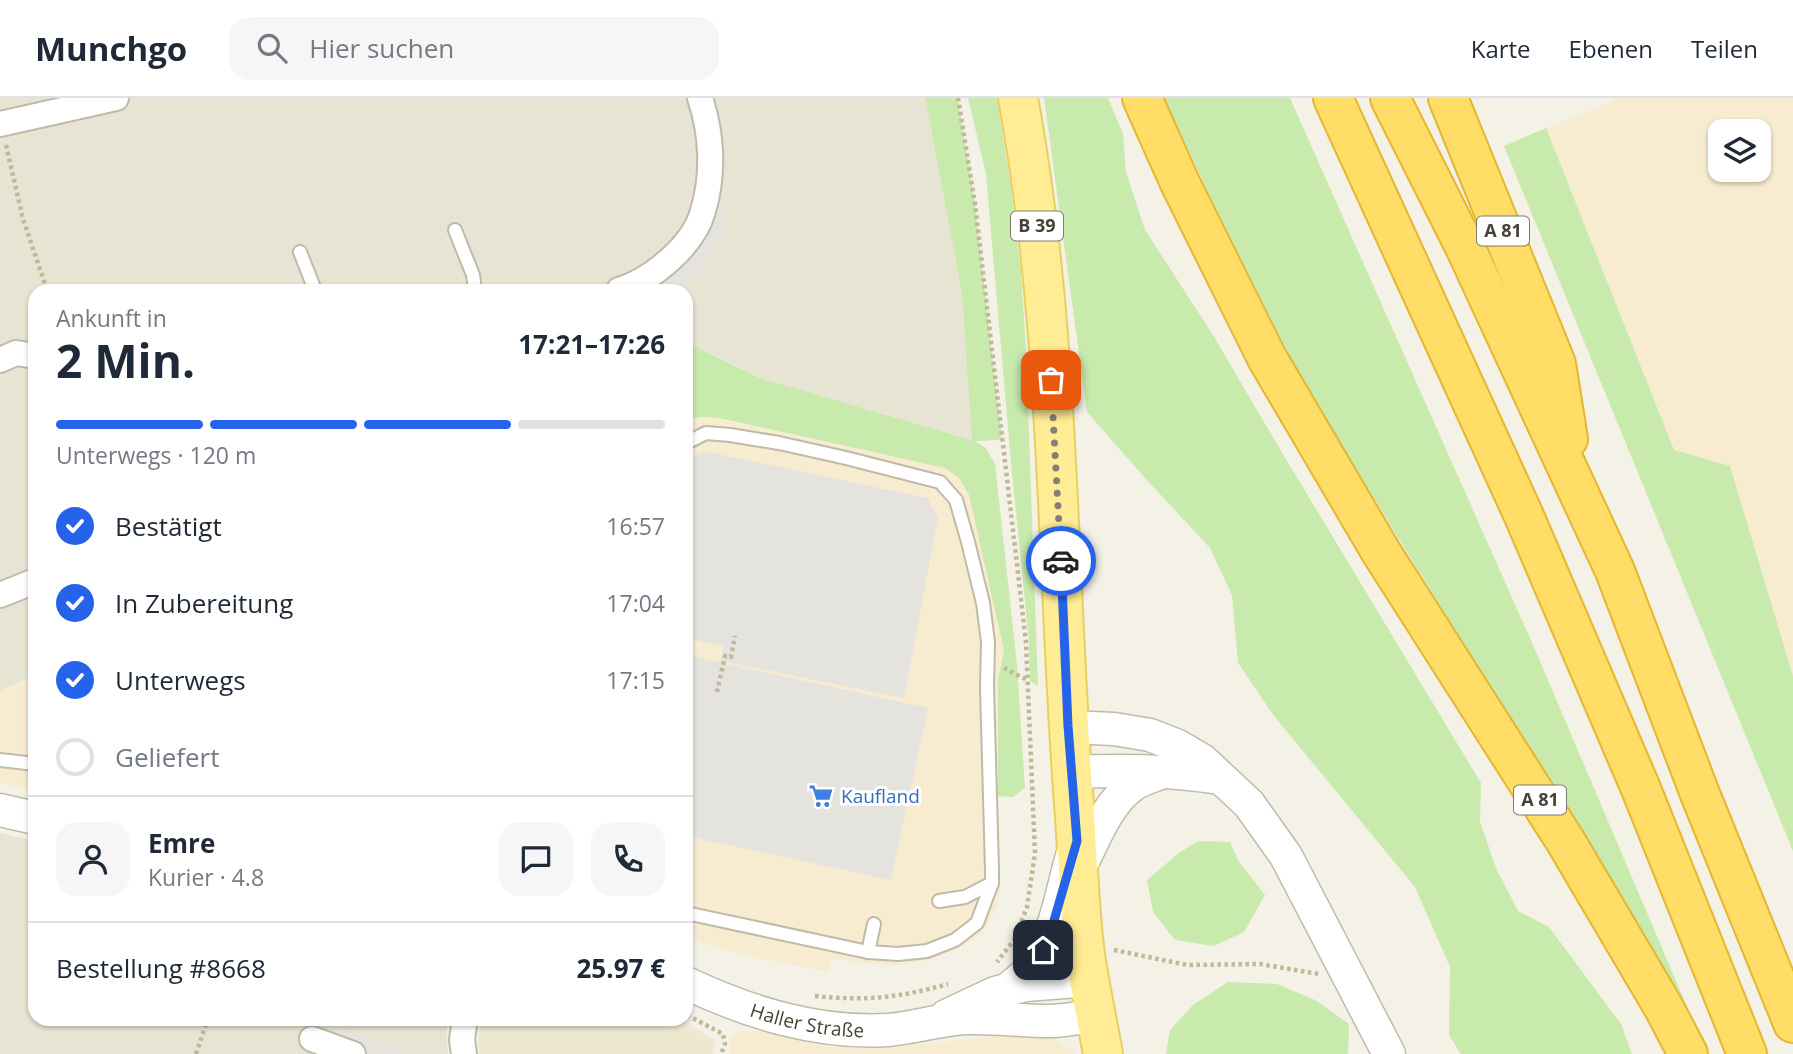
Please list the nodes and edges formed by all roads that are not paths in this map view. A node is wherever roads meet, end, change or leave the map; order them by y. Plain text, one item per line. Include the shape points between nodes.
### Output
1 (116, 98) edge
2 (700, 98) edge
3 (1018, 98) edge
4 (1142, 98) edge
5 (1333, 98) edge
6 (1390, 98) edge
7 (1448, 98) edge
8 (0, 123) edge
9 (454, 230) dead end
10 (300, 252) dead end
11 (313, 284) edge
12 (474, 284) edge
13 (638, 284) edge
14 (28, 355) edge
15 (0, 360) edge
16 (693, 440) edge
17 (1574, 482) junction
18 (28, 584) edge
19 (0, 595) edge
20 (1068, 726) junction
21 (0, 760) edge
22 (28, 763) edge
23 (1165, 771) junction
24 (1071, 772) junction
25 (1222, 779) junction
26 (0, 810) edge
27 (28, 816) edge
28 (1078, 855) junction
29 (992, 883) junction
30 (939, 901) dead end
31 (693, 915) edge
32 (874, 924) dead end
33 (868, 953) junction
34 (1001, 977) junction
35 (1090, 982) junction
36 (693, 986) edge
37 (933, 1023) junction
38 (1793, 1023) edge
39 (464, 1026) edge
40 (313, 1039) dead end
41 (353, 1054) edge
42 (464, 1054) edge
43 (1103, 1054) edge
44 (1389, 1054) edge
45 (1688, 1054) edge
46 (1747, 1054) edge

1 - 8 street
2 - 13 street via 710,133 703,213 686,244
3 - 20 main road, B 39 via 1049,354
4 - 45 highway, A 81 via 1267,358 1381,552 1566,842
5 - 46 highway via 1529,528 1641,789
6 - 17 highway
7 - 17 highway, A 81 via 1556,364
9 - 12 lane
10 - 11 lane
14 - 15 street via 16,353
16 - 29 lane via 706,433 730,435 805,449 940,482 956,500 983,603 988,642
17 - 38 highway, A 81 via 1615,571 1699,794
18 - 19 street
20 - 24 main road, B 39
20 - 25 street via 1150,735 1202,760
21 - 22 lane
23 - 24 street
23 - 25 street
23 - 28 street, Haller Straße via 1134,783 1118,798
24 - 28 main road, B 39
25 - 44 street via 1249,804 1286,856
26 - 27 street
28 - 34 street, Haller Straße via 1051,931 1029,945 1027,972
28 - 35 main road, B 39
29 - 30 lane via 965,897
29 - 33 lane via 977,923 955,940 928,951
31 - 33 lane
32 - 33 lane
34 - 35 street, Haller Straße via 1026,985
34 - 37 street, Haller Straße via 995,993
35 - 37 street, Haller Straße via 1050,1021 967,1018
35 - 43 main road, B 39
36 - 37 street, Haller Straße via 809,1026 890,1030
39 - 42 street
40 - 41 street

